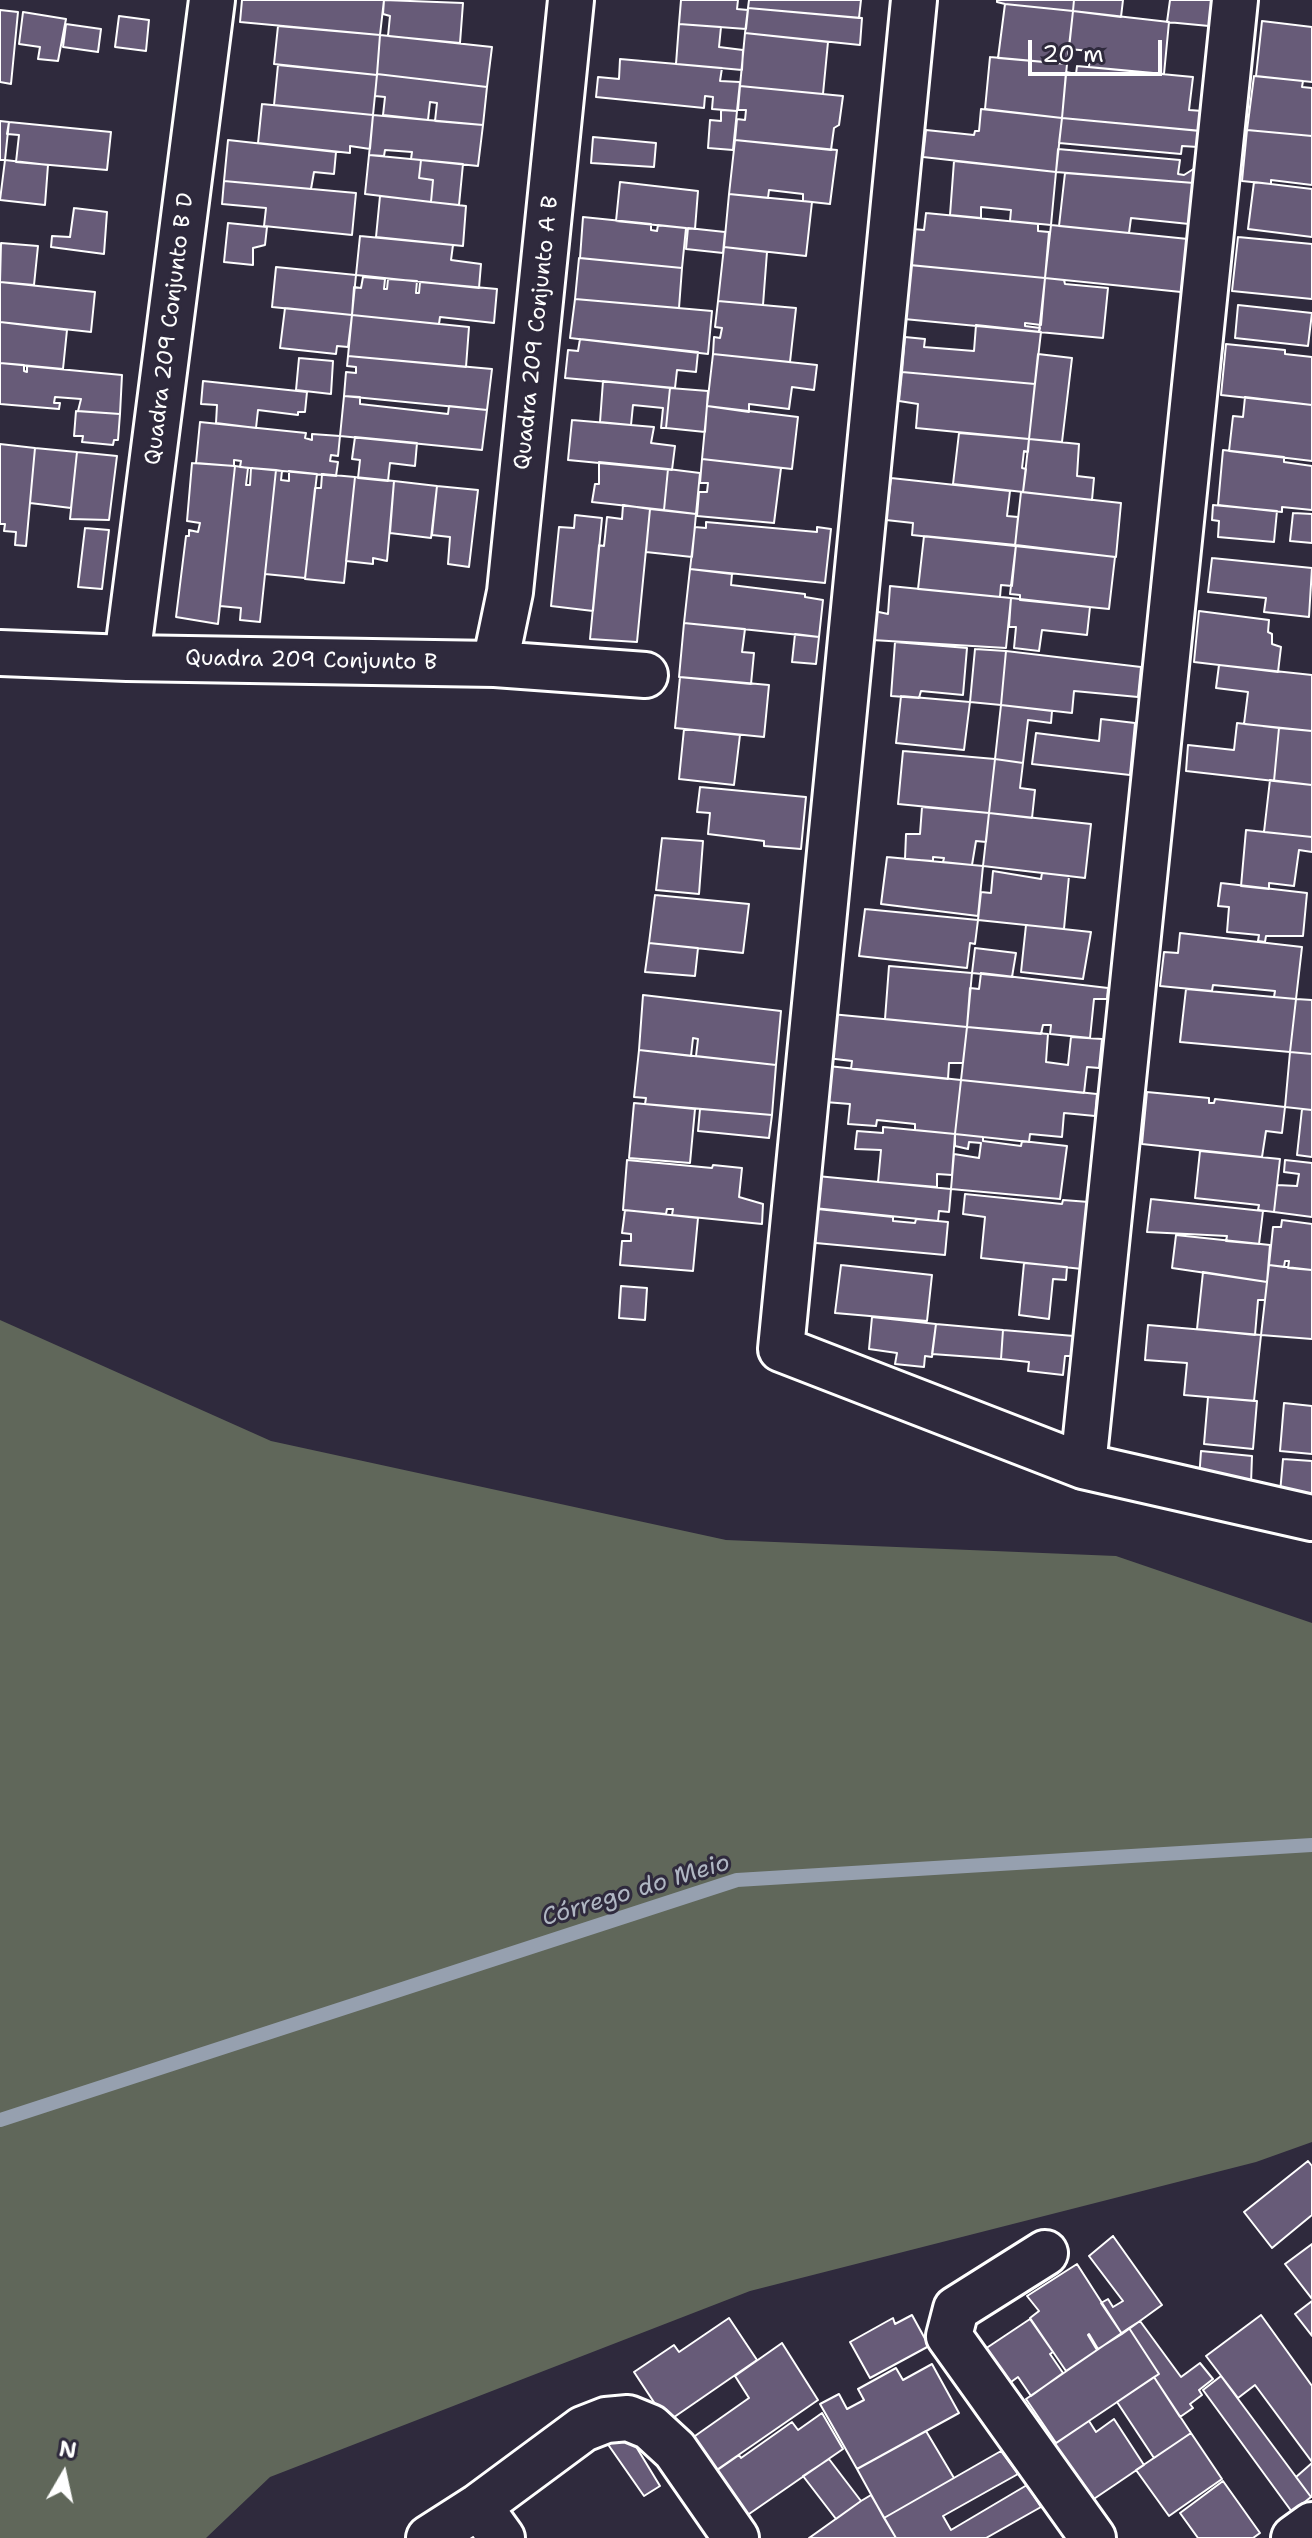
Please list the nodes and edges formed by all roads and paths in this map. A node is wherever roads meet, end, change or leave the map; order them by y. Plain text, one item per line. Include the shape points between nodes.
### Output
1 (212, 0) edge
2 (571, 0) edge
3 (914, 0) edge
4 (1235, 0) edge
5 (0, 653) edge
6 (127, 658) junction
7 (495, 664) junction
8 (645, 675) dead end
9 (1083, 1466) junction
10 (1312, 1518) edge
11 (1045, 2253) dead end
12 (491, 2522) edge
13 (1312, 2525) edge
14 (429, 2538) edge
15 (736, 2538) edge
16 (1093, 2538) edge
17 (1294, 2538) edge

1 - 6 street, Quadra 209 Conjunto B D
2 - 7 street, Quadra 209 Conjunto A B via 510,592
3 - 9 street via 781,1349
4 - 9 street
5 - 6 street, Quadra 209 Conjunto B
6 - 7 street, Quadra 209 Conjunto B
7 - 8 street, Quadra 209 Conjunto B
9 - 10 street
11 - 16 street via 956,2309 949,2336
12 - 14 street
12 - 15 street via 583,2429 628,2418 650,2427 675,2450
13 - 17 street

